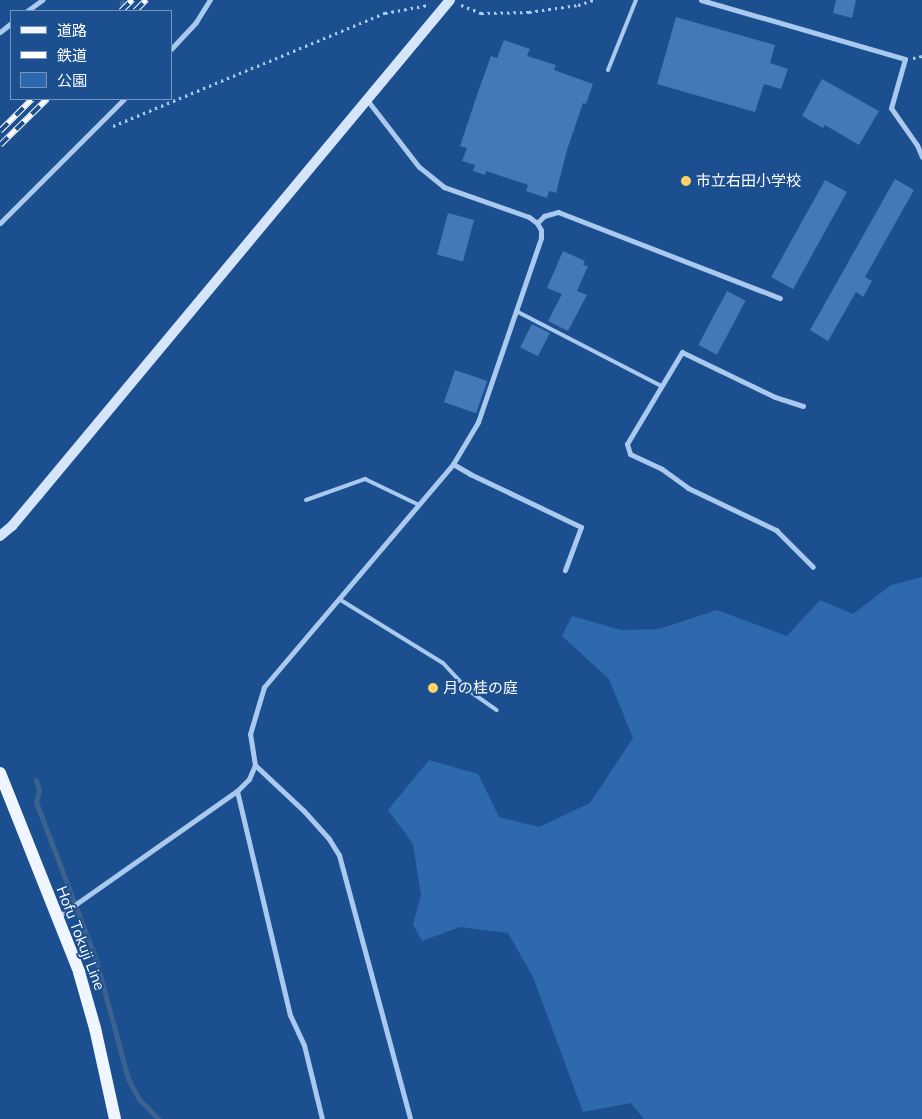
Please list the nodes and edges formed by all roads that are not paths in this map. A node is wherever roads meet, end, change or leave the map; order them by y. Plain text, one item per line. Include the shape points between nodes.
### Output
1 (42, 0) edge
2 (210, 0) edge
3 (450, 0) edge
4 (636, 0) edge
5 (701, 0) edge
6 (28, 10) edge
7 (172, 48) edge
8 (608, 70) dead end
9 (123, 100) edge
10 (367, 100) junction
11 (922, 157) edge
12 (0, 223) edge
13 (537, 223) junction
14 (780, 298) dead end
15 (516, 312) junction
16 (661, 386) junction
17 (803, 406) dead end
18 (453, 464) junction
19 (306, 500) dead end
20 (419, 505) junction
21 (0, 536) edge
22 (813, 567) dead end
23 (565, 570) dead end
24 (339, 599) junction
25 (498, 710) dead end
26 (255, 766) junction
27 (0, 773) edge
28 (237, 791) junction
29 (56, 917) junction
30 (115, 1119) edge
31 (322, 1119) edge
32 (410, 1119) edge

1 - 6 street
2 - 7 street via 196,22
3 - 10 street
4 - 8 lane
5 - 11 street via 905,59 890,108
9 - 12 street
10 - 13 street via 419,167 444,186 521,213
10 - 21 street via 12,526
13 - 14 street via 544,216 558,212
13 - 15 street via 541,238
15 - 16 lane
15 - 18 street via 478,422
16 - 17 street via 682,352 775,397
16 - 22 street via 627,444 630,454 662,469 688,488 776,530
18 - 20 street
18 - 23 street via 581,527
19 - 20 lane via 365,479
20 - 24 street
24 - 25 lane via 443,662 468,690
24 - 26 street via 264,686 250,734
26 - 28 street via 249,779
26 - 32 street via 304,811 330,839 339,855
27 - 29 main road, Hofu Tokuji Line
28 - 29 street
28 - 31 street via 290,1015 304,1045
29 - 30 main road, Hofu Tokuji Line via 79,972

